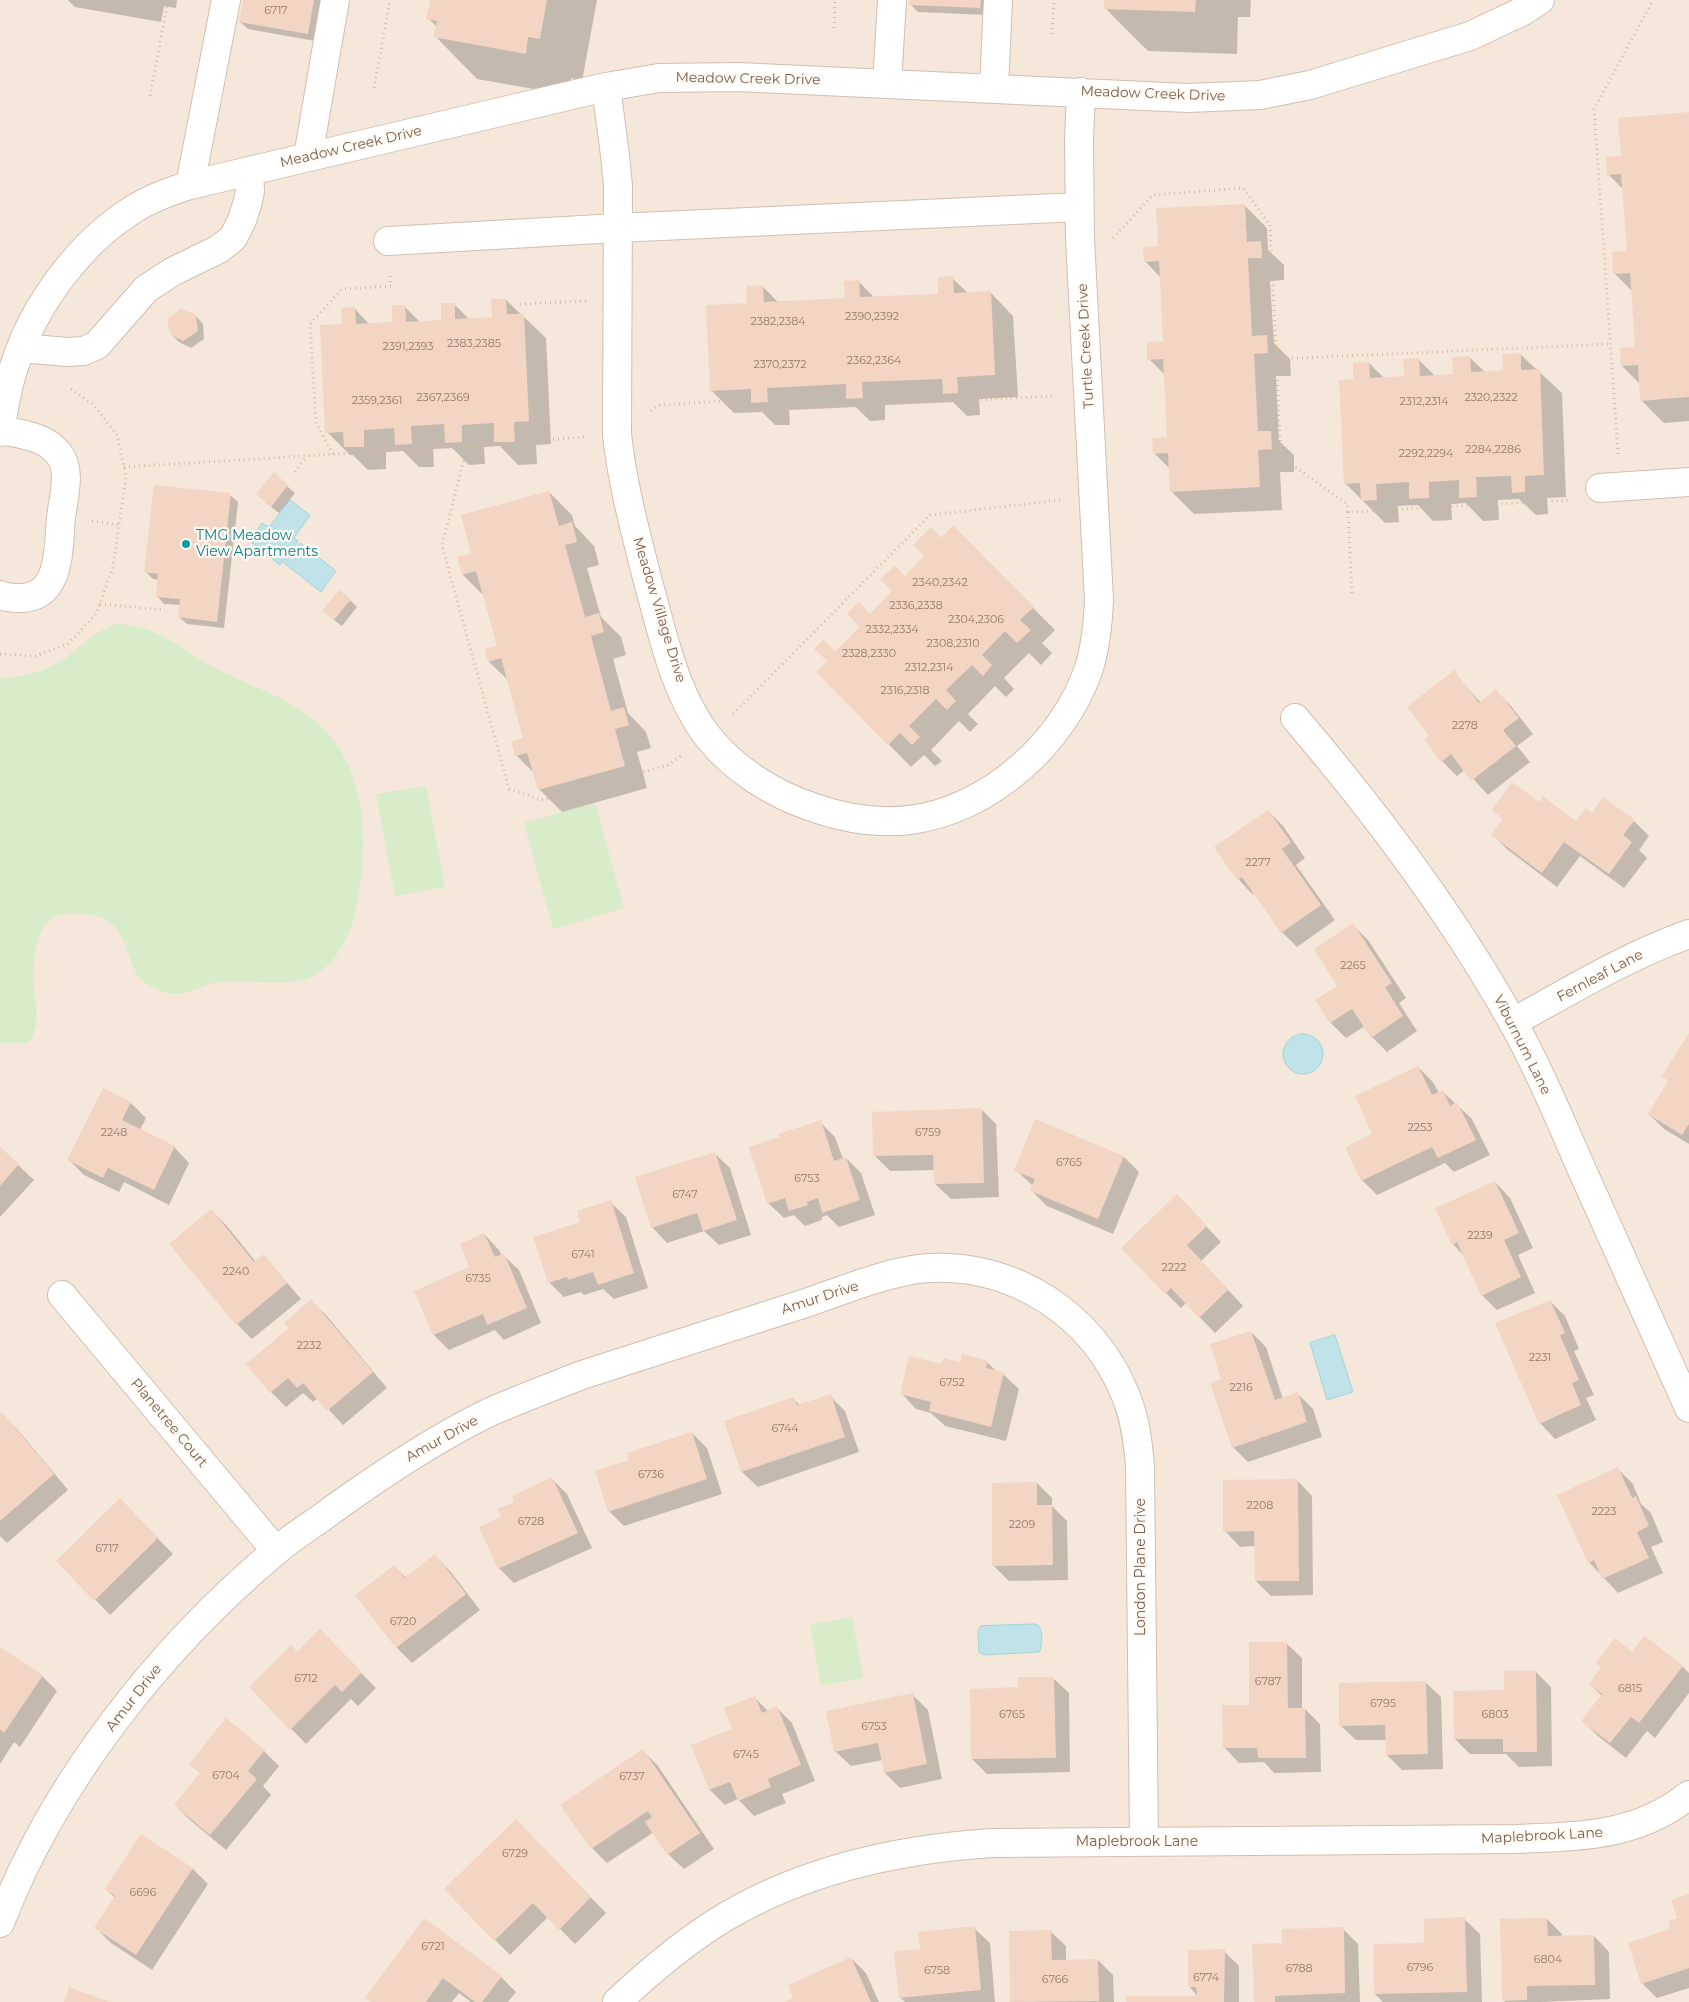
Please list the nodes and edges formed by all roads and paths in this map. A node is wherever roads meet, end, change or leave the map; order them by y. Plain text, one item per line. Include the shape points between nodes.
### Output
1 (168, 0) edge
2 (226, 0) edge
3 (335, 0) edge
4 (390, 0) edge
5 (835, 0) edge
6 (892, 0) edge
7 (998, 0) edge
8 (1054, 0) edge
9 (1540, 0) edge
10 (1654, 0) edge
11 (834, 28) dead end
12 (1052, 34) dead end
13 (887, 84) junction
14 (606, 87) junction
15 (374, 88) dead end
16 (994, 88) junction
17 (1081, 92) junction
18 (150, 96) dead end
19 (308, 157) junction
20 (249, 171) junction
21 (190, 185) junction
22 (1079, 207) junction
23 (617, 228) junction
24 (1080, 239) junction
25 (388, 241) joint
26 (616, 302) junction
27 (520, 304) dead end
28 (1610, 344) junction
29 (21, 348) junction
30 (1276, 359) junction
31 (1088, 394) junction
32 (0, 431) edge
33 (617, 434) junction
34 (468, 446) junction
35 (333, 454) junction
36 (307, 456) junction
37 (124, 467) dead end
38 (295, 472) dead end
39 (1689, 482) edge
40 (1610, 487) junction
41 (1094, 496) junction
42 (1348, 512) junction
43 (1352, 593) dead end
44 (0, 595) edge
45 (1099, 600) joint
46 (100, 604) dead end
47 (165, 610) dead end
48 (1295, 718) dead end
49 (709, 738) junction
50 (1689, 934) edge
51 (1513, 1022) junction
52 (62, 1295) dead end
53 (1068, 1314) joint
54 (1689, 1408) edge
55 (276, 1551) junction
56 (1689, 1794) edge
57 (1144, 1842) junction
58 (0, 1923) edge
59 (617, 2002) edge

1 - 18 path
2 - 21 street
3 - 19 street
4 - 15 path
5 - 11 path
6 - 13 street
7 - 16 street
8 - 12 path
9 - 17 street, Meadow Creek Drive via 1470,36 1282,91 1211,98
10 - 28 path via 1594,110
13 - 14 street, Meadow Creek Drive via 708,76 659,78
13 - 16 street, Meadow Creek Drive
14 - 19 street, Meadow Creek Drive
14 - 23 street, Meadow Village Drive via 615,155
16 - 17 street, Meadow Creek Drive
17 - 22 street, Turtle Creek Drive
19 - 20 street, Meadow Creek Drive
20 - 21 street, Meadow Creek Drive
20 - 29 street via 248,201 233,238 146,289 96,345 84,351 67,352
21 - 29 street, Meadow Creek Drive via 133,209 98,237 60,277
22 - 23 street
22 - 24 street, Turtle Creek Drive
23 - 25 street
23 - 26 street, Meadow Village Drive
24 - 30 path via 1115,238 1153,196 1243,188 1270,225
24 - 31 street, Turtle Creek Drive
25 - 35 path via 391,286 342,289 310,324 316,423
26 - 27 path
26 - 33 street, Meadow Village Drive
28 - 30 path
28 - 40 path
29 - 32 street, Meadow Creek Drive via 8,387
30 - 42 path via 1281,457 1347,504
31 - 33 path via 743,411 738,400 659,405
31 - 41 street, Turtle Creek Drive
32 - 44 street via 48,444 62,459 66,472 52,578 44,590 33,596 12,598
33 - 34 path
33 - 49 street, Meadow Village Drive via 633,523 657,614 679,681
34 - 35 path
34 - 49 path via 442,546 509,789 541,800 668,765
35 - 36 path
36 - 37 path
36 - 38 path
39 - 40 street
40 - 42 path via 1593,499
41 - 45 street, Turtle Creek Drive
41 - 49 path via 930,515
42 - 43 path
45 - 49 street, Meadow Village Drive via 1095,647 1081,688 1052,734 1026,762 1001,782 978,797 931,816 885,821 822,811 777,793 740,768
46 - 47 path
48 - 51 street, Viburnum Lane via 1412,864
50 - 51 street, Fernleaf Lane via 1652,948
51 - 54 street, Viburnum Lane
52 - 55 street, Planetree Court
53 - 55 street, Amur Drive via 1025,1287 1002,1278 948,1267 926,1268 866,1283 582,1376 491,1412 402,1461
53 - 57 street, London Plane Drive via 1107,1357 1125,1393 1137,1440 1141,1506
55 - 58 street, Amur Drive via 172,1651 126,1705 44,1831
56 - 57 street, Maplebrook Lane via 1677,1805 1635,1825 1595,1835 1517,1839
57 - 59 street, Maplebrook Lane via 949,1846 871,1860 822,1874 726,1916

